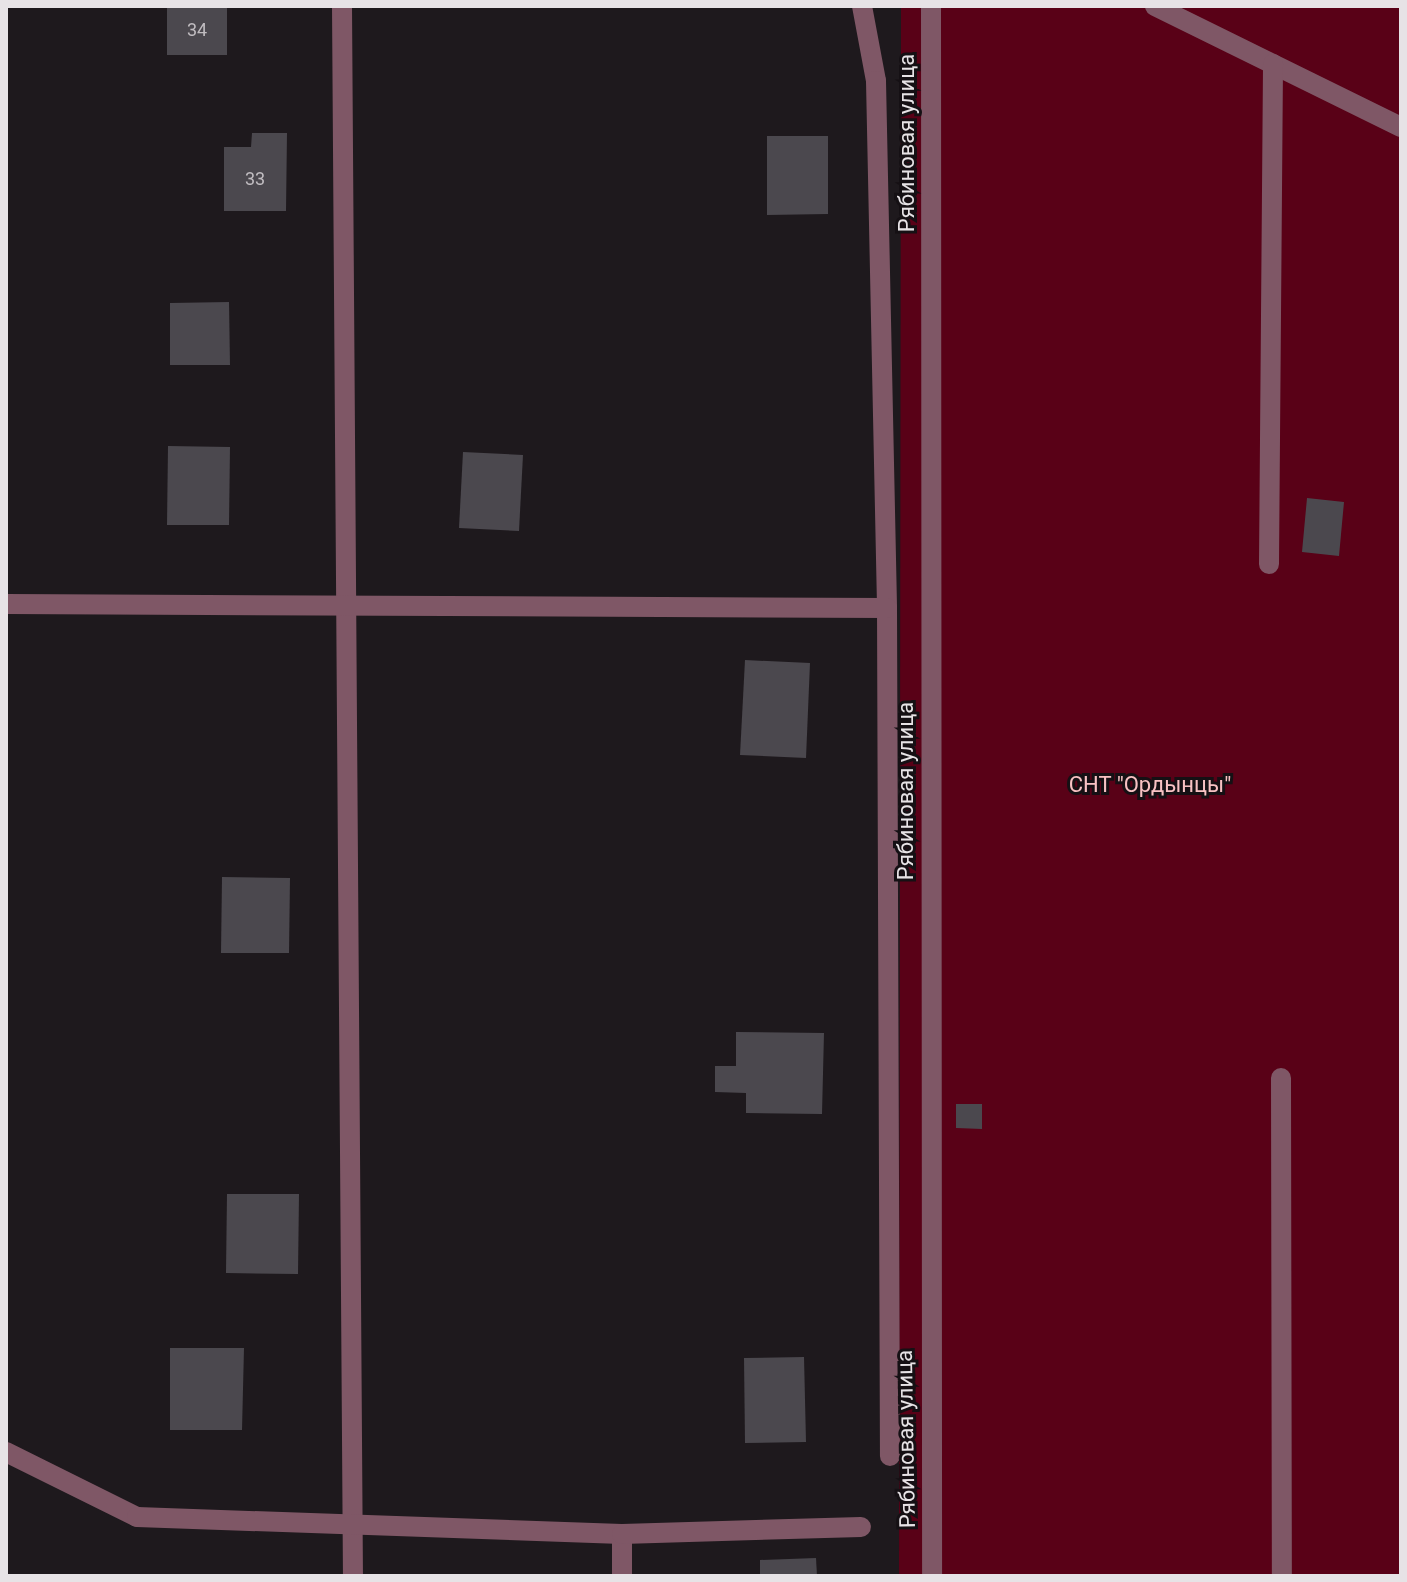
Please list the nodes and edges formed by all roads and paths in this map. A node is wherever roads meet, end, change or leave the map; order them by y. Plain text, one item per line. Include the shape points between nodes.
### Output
1 (342, 6) edge
2 (862, 6) edge
3 (931, 6) edge
4 (1155, 6) edge
5 (1273, 64) junction
6 (1401, 127) edge
7 (1269, 564) dead end
8 (349, 603) junction
9 (6, 604) edge
10 (887, 608) junction
11 (1281, 1078) dead end
12 (6, 1452) edge
13 (890, 1456) dead end
14 (861, 1527) dead end
15 (352, 1528) junction
16 (622, 1534) junction
17 (353, 1576) edge
18 (622, 1576) edge
19 (932, 1576) edge
20 (1282, 1576) edge

1 - 8 street
2 - 10 street via 876,81
3 - 19 street, Рябиновая улица
4 - 5 street
5 - 6 street
5 - 7 street
8 - 9 street
8 - 10 street
8 - 15 street
10 - 13 street
11 - 20 street
12 - 15 street via 137,1517
14 - 16 street
15 - 16 street
15 - 17 street
16 - 18 street

